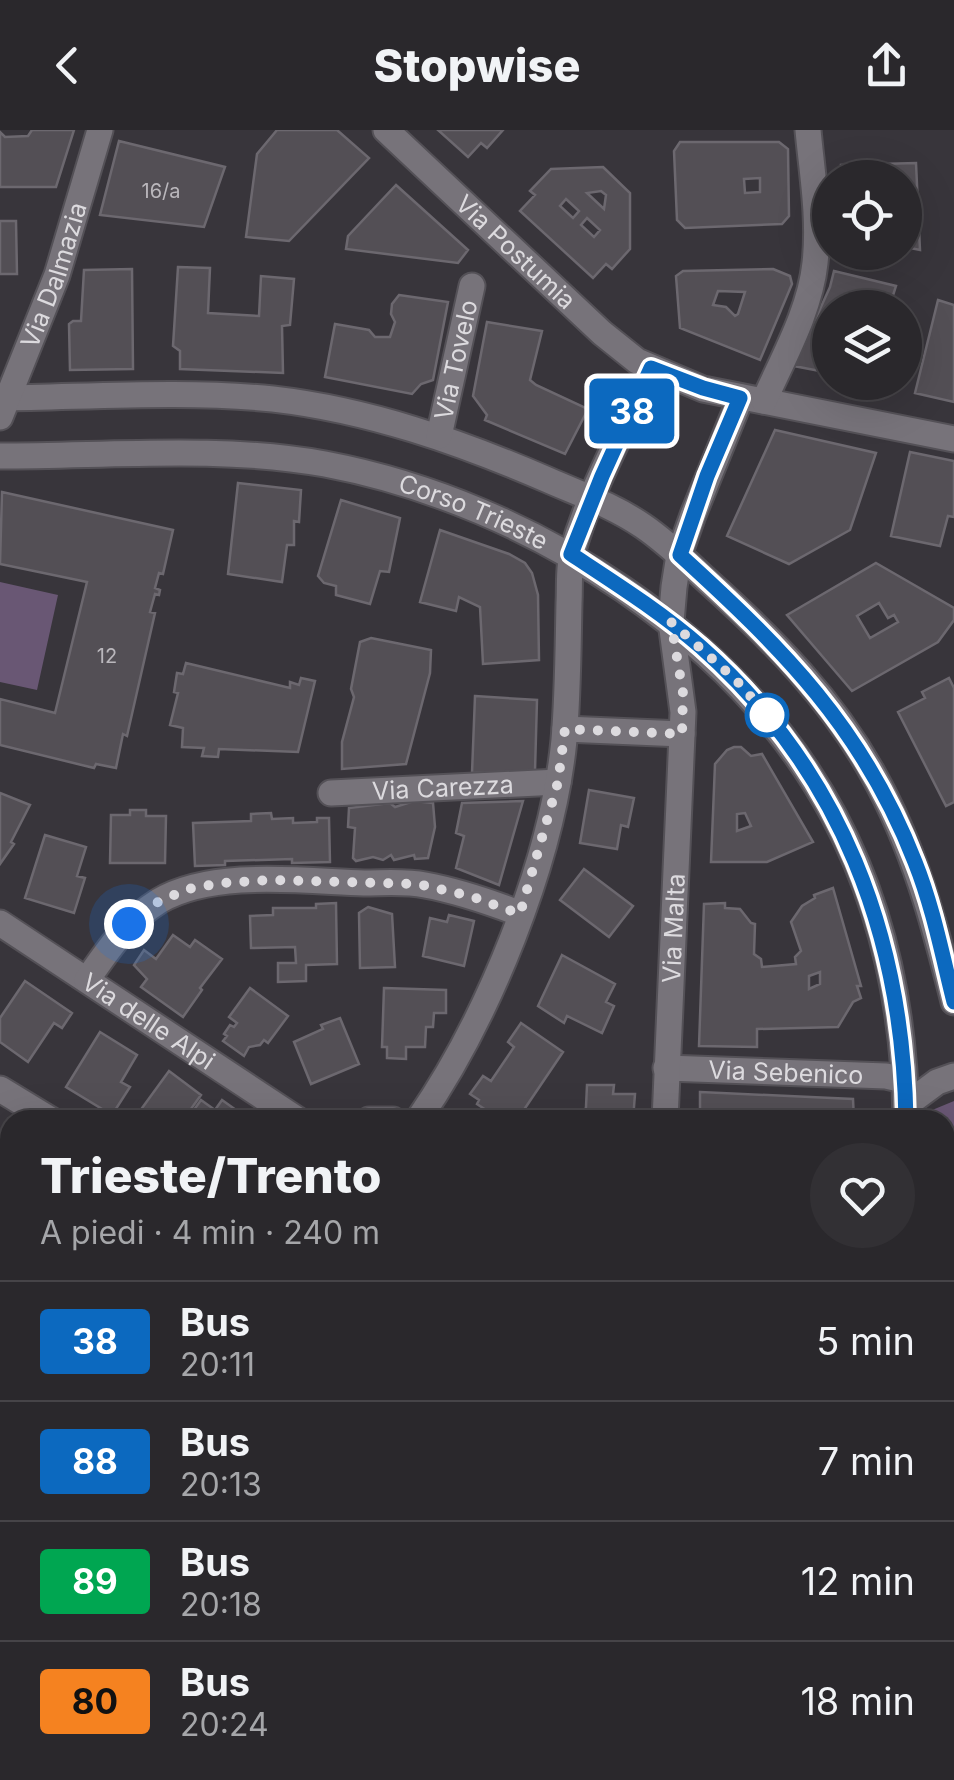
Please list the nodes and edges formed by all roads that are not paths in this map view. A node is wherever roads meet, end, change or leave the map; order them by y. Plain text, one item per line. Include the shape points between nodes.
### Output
1 (100, 130) edge
2 (386, 130) edge
3 (808, 130) edge
4 (472, 286) dead end
5 (651, 368) junction
6 (752, 400) junction
7 (8, 403) edge
8 (439, 436) junction
9 (954, 440) edge
10 (0, 454) edge
11 (592, 499) junction
12 (571, 554) junction
13 (680, 555) junction
14 (671, 622) junction
15 (565, 729) junction
16 (682, 734) junction
17 (558, 782) junction
18 (330, 793) dead end
19 (520, 914) junction
20 (0, 922) edge
21 (87, 980) junction
22 (954, 1002) edge
23 (666, 1068) junction
24 (954, 1076) edge
25 (0, 1089) edge
26 (905, 1102) edge
27 (35, 1110) edge
28 (283, 1110) edge
29 (424, 1110) edge
30 (665, 1110) edge

1 - 7 street, Via Dalmazia
2 - 5 street, Via Postumia via 613,344
3 - 6 street, Via Malta via 815,266 803,312
4 - 8 street, Via Tovelo
5 - 6 street, Via Postumia
5 - 11 street
6 - 9 street, Via Postumia
6 - 13 street, Via Malta via 707,476
7 - 8 street via 270,399
7 - 10 street, Via Dalmazia
8 - 11 street
10 - 12 street, Corso Trieste via 204,454 324,464 502,520
11 - 12 street
11 - 13 street via 641,524
12 - 14 street, Corso Trieste
12 - 15 street
13 - 14 street, Via Malta
13 - 22 street via 786,656 849,734 914,861
14 - 16 street, Via Malta via 683,693
14 - 26 street, Corso Trieste via 763,710 838,822 882,934 898,1013
15 - 16 street
15 - 17 street
16 - 23 street, Via Malta
17 - 18 street, Via Carezza
17 - 19 street
19 - 21 street via 418,884 210,884 178,892 140,915
19 - 29 street via 480,1014
20 - 21 street, Via delle Alpi
21 - 28 street, Via delle Alpi
23 - 26 street, Via Sebenico via 886,1076
23 - 30 street, Via Malta
24 - 26 street
25 - 27 street

